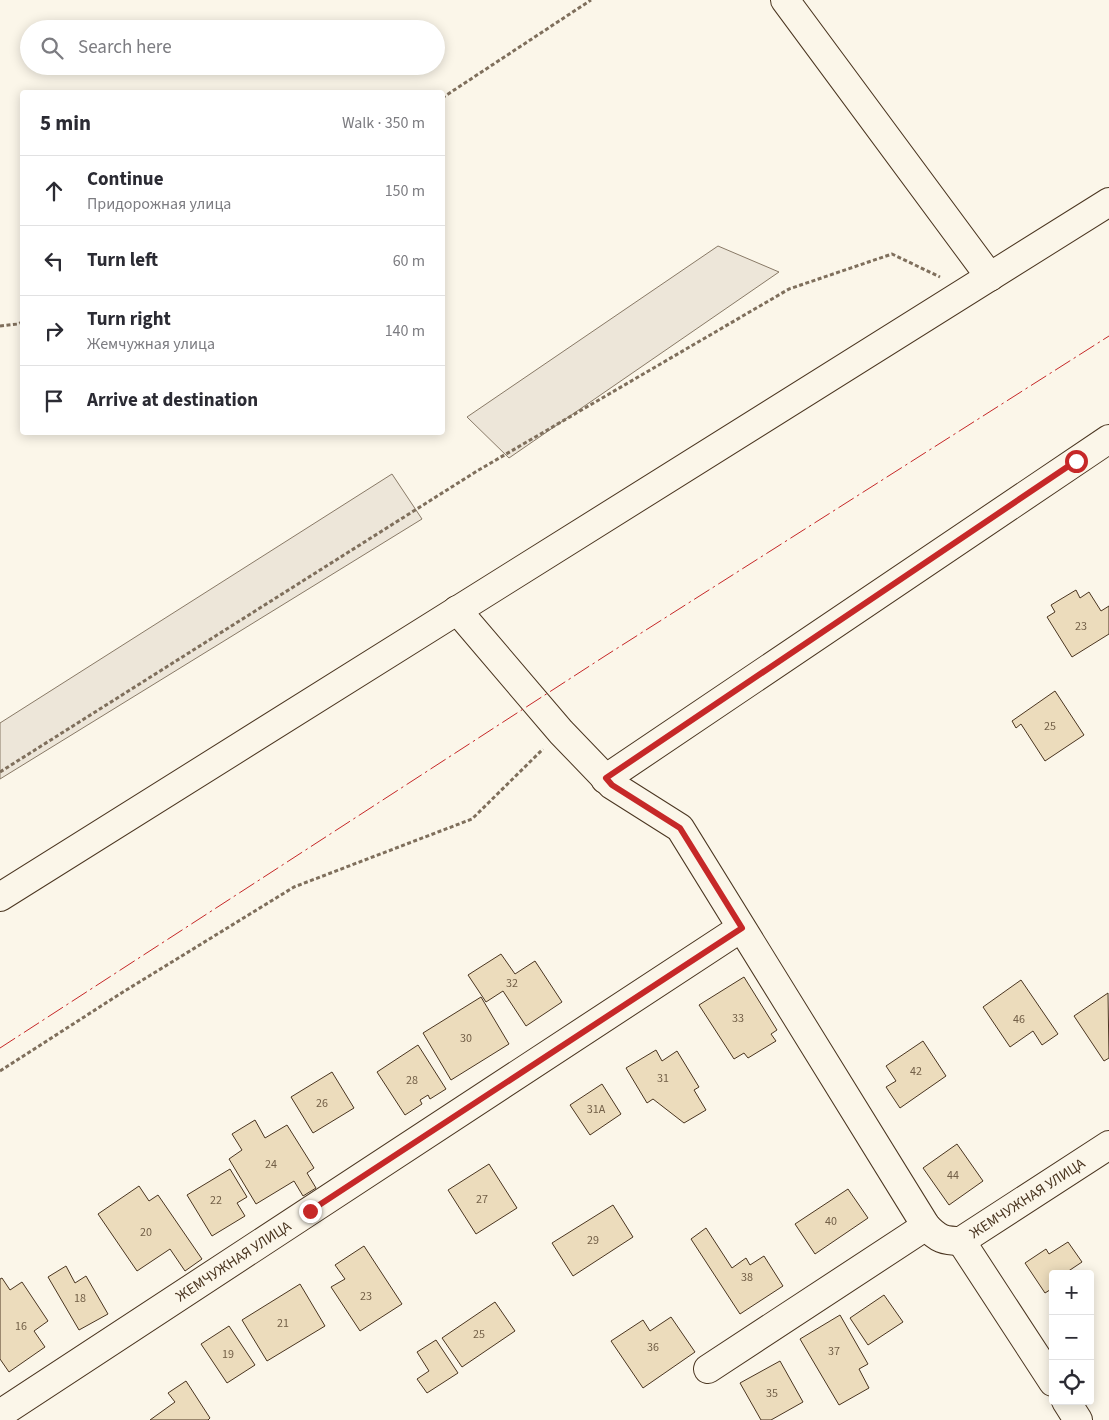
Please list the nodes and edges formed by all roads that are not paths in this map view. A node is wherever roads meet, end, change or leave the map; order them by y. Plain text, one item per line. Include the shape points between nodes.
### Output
1 (785, 0) edge
2 (1109, 202) edge
3 (979, 284) junction
4 (1109, 439) edge
5 (458, 610) junction
6 (606, 778) junction
7 (0, 896) edge
8 (742, 928) junction
9 (1109, 1145) edge
10 (926, 1226) junction
11 (961, 1241) junction
12 (708, 1369) dead end
13 (1049, 1376) edge
14 (1069, 1405) edge
15 (0, 1414) edge
16 (1078, 1420) edge

1 - 3 street
2 - 3 street
3 - 5 street
4 - 6 street
5 - 6 street via 561,732
5 - 7 street
6 - 8 street via 680,828
8 - 10 street
8 - 15 street, ЖЕМЧУЖНАЯ УЛИЦА
9 - 11 street, ЖЕМЧУЖНАЯ УЛИЦА
10 - 11 street via 935,1236 947,1241
10 - 12 street
11 - 13 street, ЖЕМЧУЖНАЯ УЛИЦА
14 - 16 street

